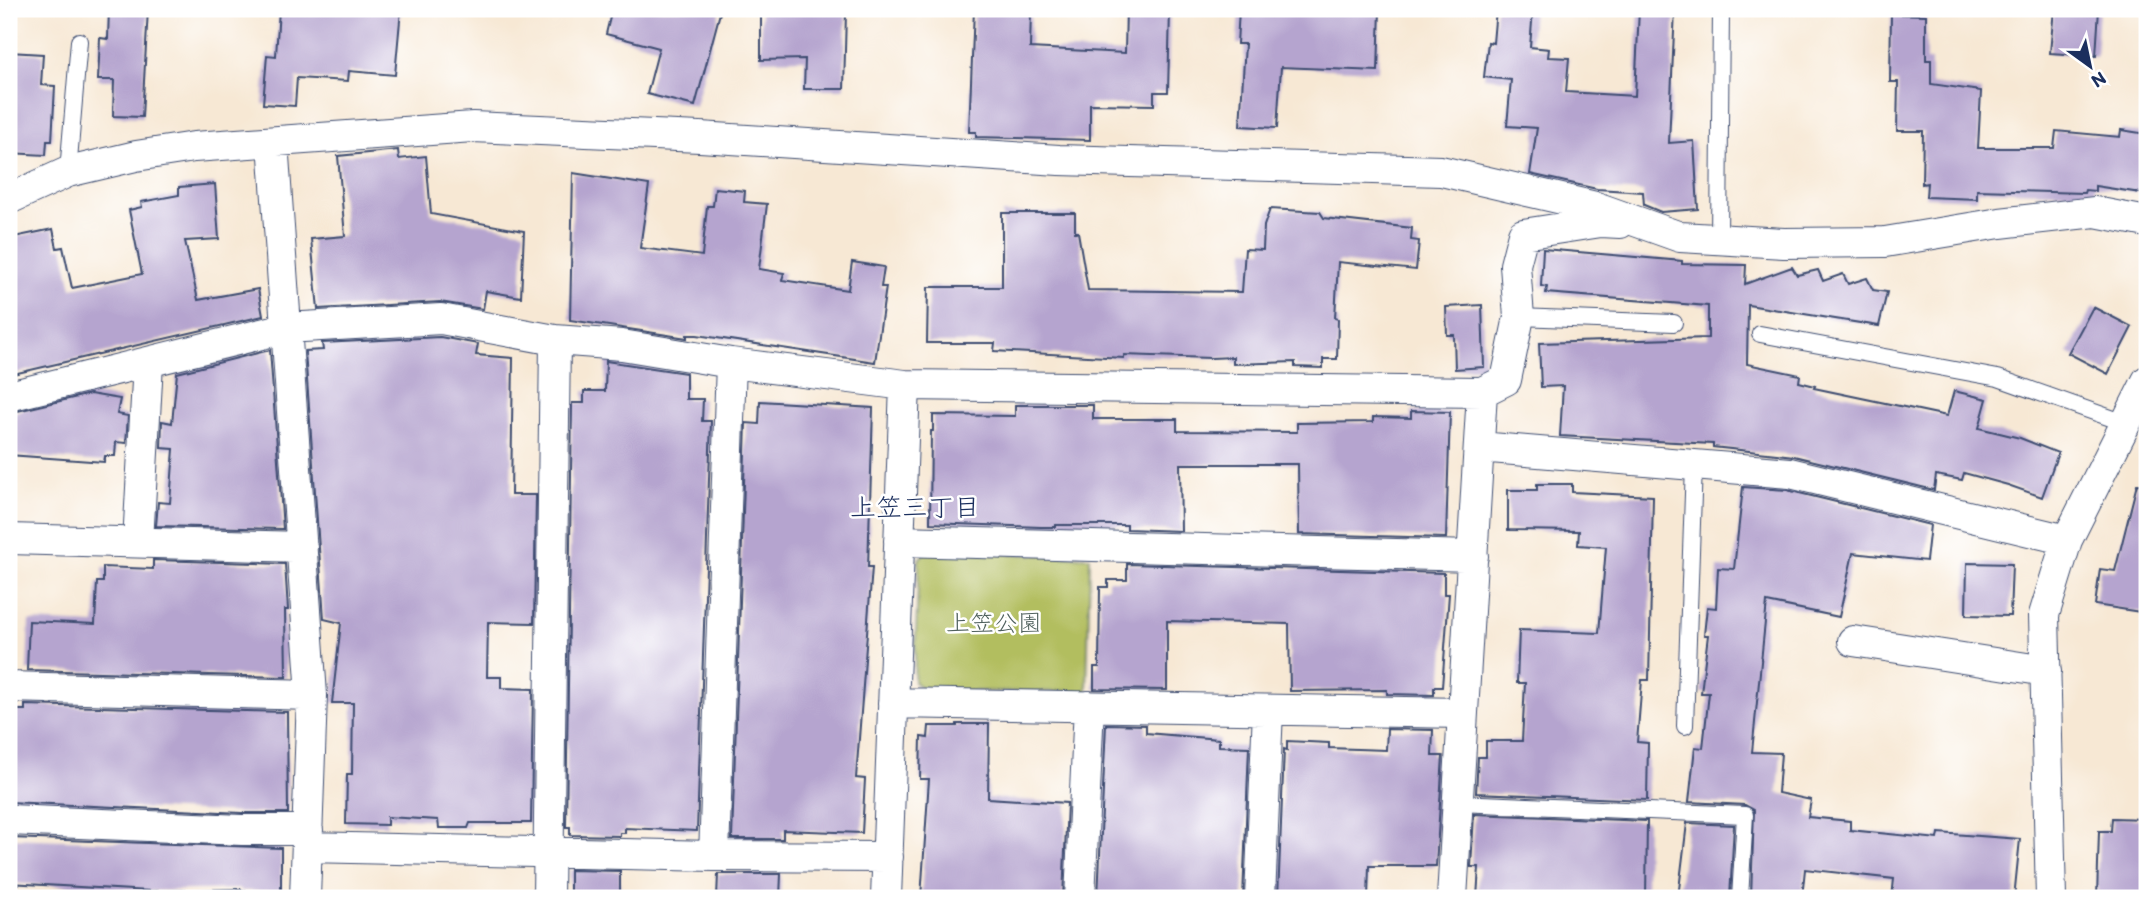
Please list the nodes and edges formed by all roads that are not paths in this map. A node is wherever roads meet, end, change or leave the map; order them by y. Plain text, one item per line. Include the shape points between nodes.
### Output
1 (1721, 9) edge
2 (79, 41) dead end
3 (272, 142) junction
4 (68, 172) junction
5 (9, 199) edge
6 (2147, 222) edge
7 (1649, 224) junction
8 (1718, 239) junction
9 (1519, 317) junction
10 (1674, 323) dead end
11 (286, 328) junction
12 (1760, 334) dead end
13 (555, 340) junction
14 (148, 363) junction
15 (731, 363) junction
16 (2147, 381) edge
17 (905, 385) junction
18 (1482, 392) junction
19 (9, 396) edge
20 (2125, 423) junction
21 (1479, 447) junction
22 (1694, 465) junction
23 (9, 539) edge
24 (2067, 540) junction
25 (900, 541) junction
26 (138, 542) junction
27 (302, 547) junction
28 (1473, 556) junction
29 (1853, 641) dead end
30 (2046, 671) junction
31 (9, 687) edge
32 (312, 695) junction
33 (893, 703) junction
34 (1089, 706) junction
35 (1268, 710) junction
36 (1463, 713) junction
37 (1685, 726) dead end
38 (1458, 803) junction
39 (9, 820) edge
40 (307, 838) junction
41 (548, 852) junction
42 (714, 856) junction
43 (888, 857) junction
44 (305, 898) edge
45 (548, 898) edge
46 (886, 898) edge
47 (1080, 898) edge
48 (1261, 898) edge
49 (1452, 898) edge
50 (1740, 898) edge
51 (2051, 898) edge

1 - 8 lane
2 - 4 lane
3 - 4 street via 194,147
3 - 7 street via 473,127 1059,160 1441,171
3 - 11 street
4 - 5 street
6 - 8 street via 2095,212 1885,242
7 - 8 street via 1680,237
7 - 9 street via 1601,222 1523,234 1515,265
9 - 10 lane
9 - 18 street via 1506,380
11 - 13 street via 441,319
11 - 14 street
11 - 27 street
12 - 20 lane via 1998,378
13 - 15 street via 622,345
13 - 41 street
14 - 19 street
14 - 26 street
15 - 17 street
15 - 42 street
16 - 20 street
17 - 18 street
17 - 25 street
18 - 21 street
20 - 24 street
21 - 22 street
21 - 28 street
22 - 24 street via 1790,473
22 - 37 lane
23 - 26 street
24 - 30 street via 2044,615
25 - 28 street
25 - 33 street
26 - 27 street
27 - 32 street
28 - 36 street
29 - 30 street
30 - 51 street
31 - 32 street
32 - 40 street
33 - 34 street
33 - 43 street
34 - 35 street
34 - 47 street
35 - 36 street
35 - 48 street
36 - 38 street
38 - 49 street
38 - 50 lane via 1745,815
39 - 40 street via 242,830
40 - 41 street
40 - 44 street
41 - 42 street
41 - 45 street
42 - 43 street
43 - 46 street

